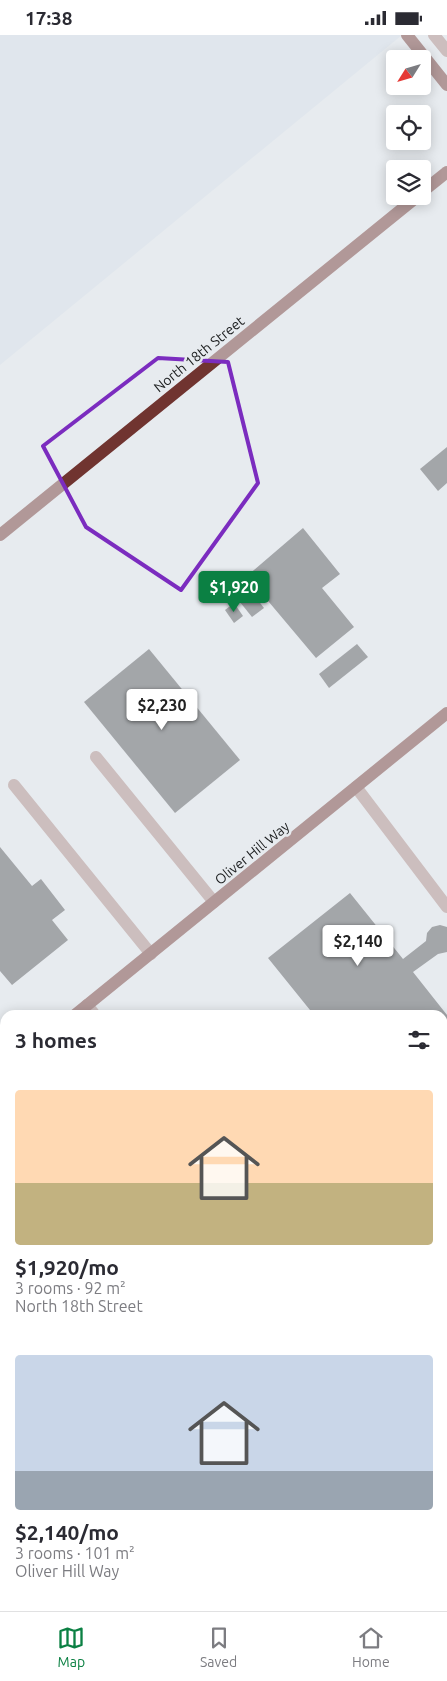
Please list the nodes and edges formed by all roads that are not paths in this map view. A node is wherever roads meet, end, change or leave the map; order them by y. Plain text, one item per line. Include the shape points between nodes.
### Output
1 (407, 35) edge
2 (434, 35) edge
3 (447, 51) edge
4 (447, 85) edge
5 (447, 172) edge
6 (431, 185) edge
7 (407, 205) edge
8 (0, 535) edge
9 (447, 713) edge
10 (96, 757) dead end
11 (14, 785) dead end
12 (356, 787) junction
13 (214, 902) junction
14 (447, 907) edge
15 (151, 954) junction
16 (91, 1010) edge

1 - 4 main road
2 - 3 lane
5 - 6 main road
7 - 8 main road, North 18th Street
9 - 12 main road, Oliver Hill Way
10 - 13 lane
11 - 15 lane
12 - 13 main road, Oliver Hill Way
12 - 14 lane
13 - 15 main road, Oliver Hill Way
15 - 16 main road, Oliver Hill Way

